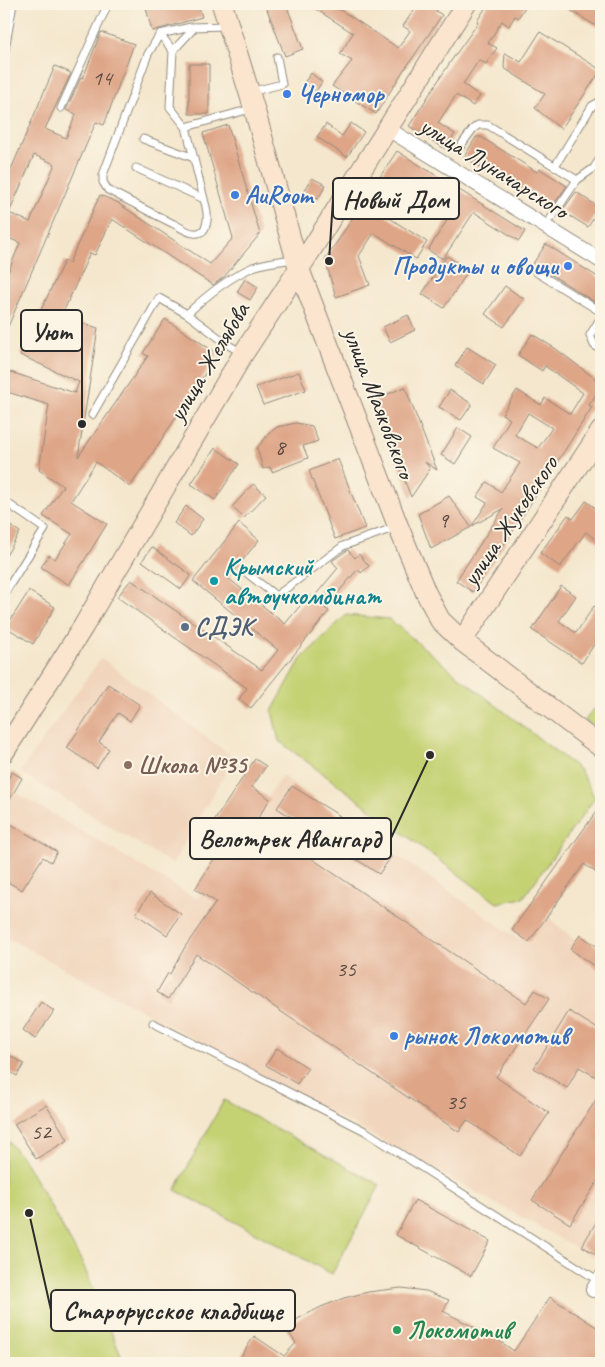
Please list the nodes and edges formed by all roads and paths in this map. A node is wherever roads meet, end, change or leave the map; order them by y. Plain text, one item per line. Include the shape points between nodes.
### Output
1 (13, 4) edge
2 (108, 4) edge
3 (222, 4) edge
4 (466, 4) edge
5 (7, 19) edge
6 (229, 26) junction
7 (195, 27) junction
8 (160, 34) junction
9 (173, 51) junction
10 (4, 55) edge
11 (277, 57) dead end
12 (252, 100) junction
13 (601, 100) edge
14 (61, 108) dead end
15 (186, 127) junction
16 (388, 129) junction
17 (143, 139) dead end
18 (459, 148) dead end
19 (601, 156) edge
20 (194, 158) junction
21 (555, 166) junction
22 (136, 168) dead end
23 (577, 180) junction
24 (204, 199) junction
25 (552, 218) dead end
26 (601, 262) edge
27 (297, 264) junction
28 (536, 272) dead end
29 (601, 312) edge
30 (187, 314) junction
31 (601, 318) edge
32 (601, 350) edge
33 (243, 354) junction
34 (92, 415) dead end
35 (601, 431) edge
36 (4, 501) edge
37 (398, 526) junction
38 (248, 574) dead end
39 (4, 594) edge
40 (462, 641) junction
41 (601, 747) edge
42 (4, 752) edge
43 (153, 1023) dead end
44 (598, 1283) edge

1 - 5 lane
2 - 14 lane
3 - 6 main road, улица Маяковского
4 - 16 main road, улица Желябова
5 - 10 lane
6 - 7 lane
6 - 12 main road, улица Маяковского
7 - 8 lane
7 - 9 lane
8 - 9 lane
8 - 24 lane via 148,54 103,182 108,190 193,234 201,232 208,219
9 - 15 lane via 170,107
11 - 12 lane via 282,84
12 - 15 lane
12 - 27 main road, улица Маяковского
13 - 21 lane via 592,106
15 - 20 lane
16 - 26 street, улица Луначарского
16 - 27 main road, улица Желябова
17 - 20 lane
18 - 21 lane via 478,125 488,125
19 - 23 lane via 594,168
20 - 24 lane
21 - 23 lane
22 - 24 lane
23 - 25 lane
27 - 30 lane via 255,266 213,291
27 - 33 main road, улица Желябова
27 - 37 main road, улица Маяковского
28 - 29 lane
30 - 33 lane
30 - 34 lane via 159,298
31 - 32 lane via 590,335 594,346
33 - 42 main road, улица Желябова via 83,627
35 - 40 main road, улица Жуковского
36 - 39 lane via 45,529
37 - 38 lane via 343,546 276,596
37 - 40 main road, улица Маяковского via 440,620
40 - 41 main road, улица Маяковского
43 - 44 lane via 365,1132

